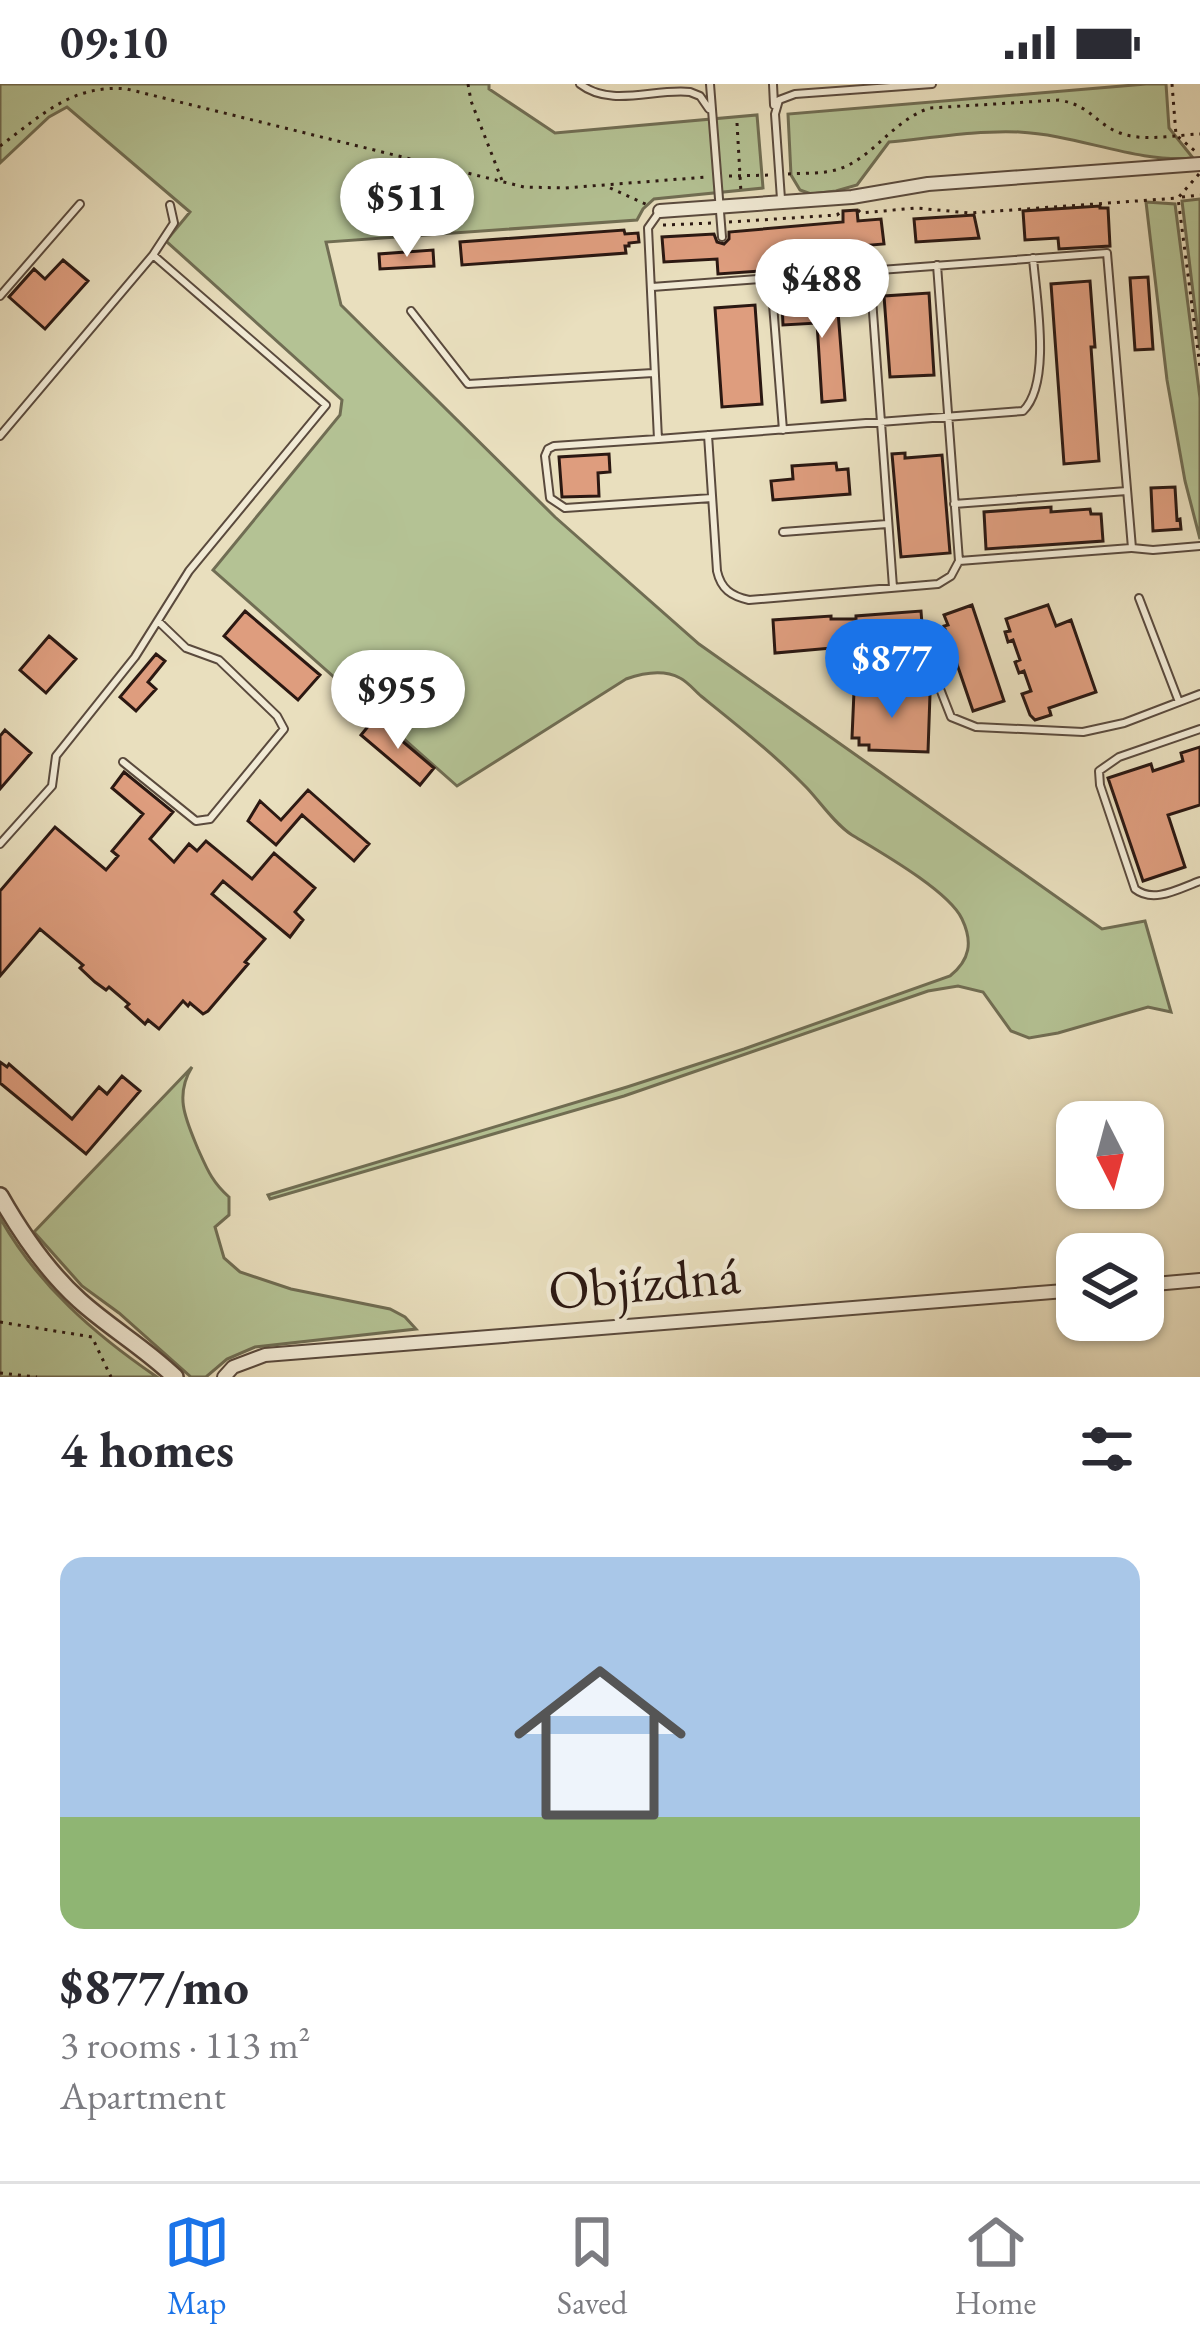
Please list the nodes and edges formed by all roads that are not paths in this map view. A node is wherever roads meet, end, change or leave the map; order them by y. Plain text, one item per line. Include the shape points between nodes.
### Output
1 (580, 84) edge
2 (710, 84) edge
3 (773, 84) edge
4 (932, 84) edge
5 (775, 115) junction
6 (712, 117) junction
7 (1198, 159) edge
8 (781, 202) junction
9 (80, 204) dead end
10 (170, 205) dead end
11 (720, 207) junction
12 (660, 211) joint
13 (722, 237) dead end
14 (153, 255) junction
15 (1033, 258) junction
16 (937, 265) junction
17 (870, 271) junction
18 (771, 279) junction
19 (652, 287) junction
20 (0, 296) edge
21 (411, 311) dead end
22 (653, 373) junction
23 (948, 418) junction
24 (881, 423) junction
25 (783, 430) junction
26 (709, 435) junction
27 (0, 436) edge
28 (658, 439) junction
29 (1126, 491) junction
30 (712, 498) junction
31 (954, 504) junction
32 (888, 524) junction
33 (783, 532) dead end
34 (1200, 546) edge
35 (1132, 548) junction
36 (959, 561) junction
37 (892, 587) junction
38 (1139, 598) dead end
39 (158, 621) junction
40 (856, 671) dead end
41 (1200, 694) edge
42 (1179, 702) junction
43 (1200, 730) edge
44 (123, 762) dead end
45 (0, 844) edge
46 (1200, 880) edge
47 (0, 1196) edge
48 (1200, 1280) edge
49 (1164, 1283) edge
50 (1056, 1292) edge
51 (175, 1377) edge
52 (224, 1377) edge

1 - 6 lane via 606,97 690,92
2 - 6 lane
3 - 5 lane
4 - 5 lane via 795,94 779,100
5 - 8 lane
6 - 11 lane
7 - 8 street
8 - 11 street
9 - 20 lane
10 - 14 lane via 173,223
11 - 12 street
11 - 13 lane
12 - 19 lane via 648,228
14 - 27 lane
14 - 39 lane via 326,406 189,571
15 - 16 lane
15 - 23 lane via 1040,360 1032,401 1016,412
15 - 29 lane via 1107,253
16 - 17 lane
16 - 23 lane
17 - 18 lane
17 - 24 lane
18 - 19 lane
18 - 25 lane
19 - 22 lane
21 - 22 lane via 468,384
22 - 28 lane
23 - 24 lane
23 - 31 lane
24 - 25 lane
24 - 32 lane
25 - 26 lane
26 - 28 lane
26 - 30 lane
28 - 30 lane via 548,449 550,498 565,508
29 - 31 lane
29 - 35 lane
30 - 37 lane via 719,582 736,598
31 - 36 lane
32 - 33 lane
32 - 37 lane
34 - 35 lane
35 - 36 lane
36 - 37 lane via 943,582
38 - 42 lane
39 - 44 lane via 186,648 219,660 284,729 203,822
39 - 45 lane via 56,756 52,786
40 - 42 lane via 933,671 951,718 976,727 1083,732
41 - 42 lane
43 - 46 lane via 1099,771 1135,889 1160,895
47 - 51 street via 79,1300
48 - 49 street
50 - 52 street, Objízdná via 266,1354

